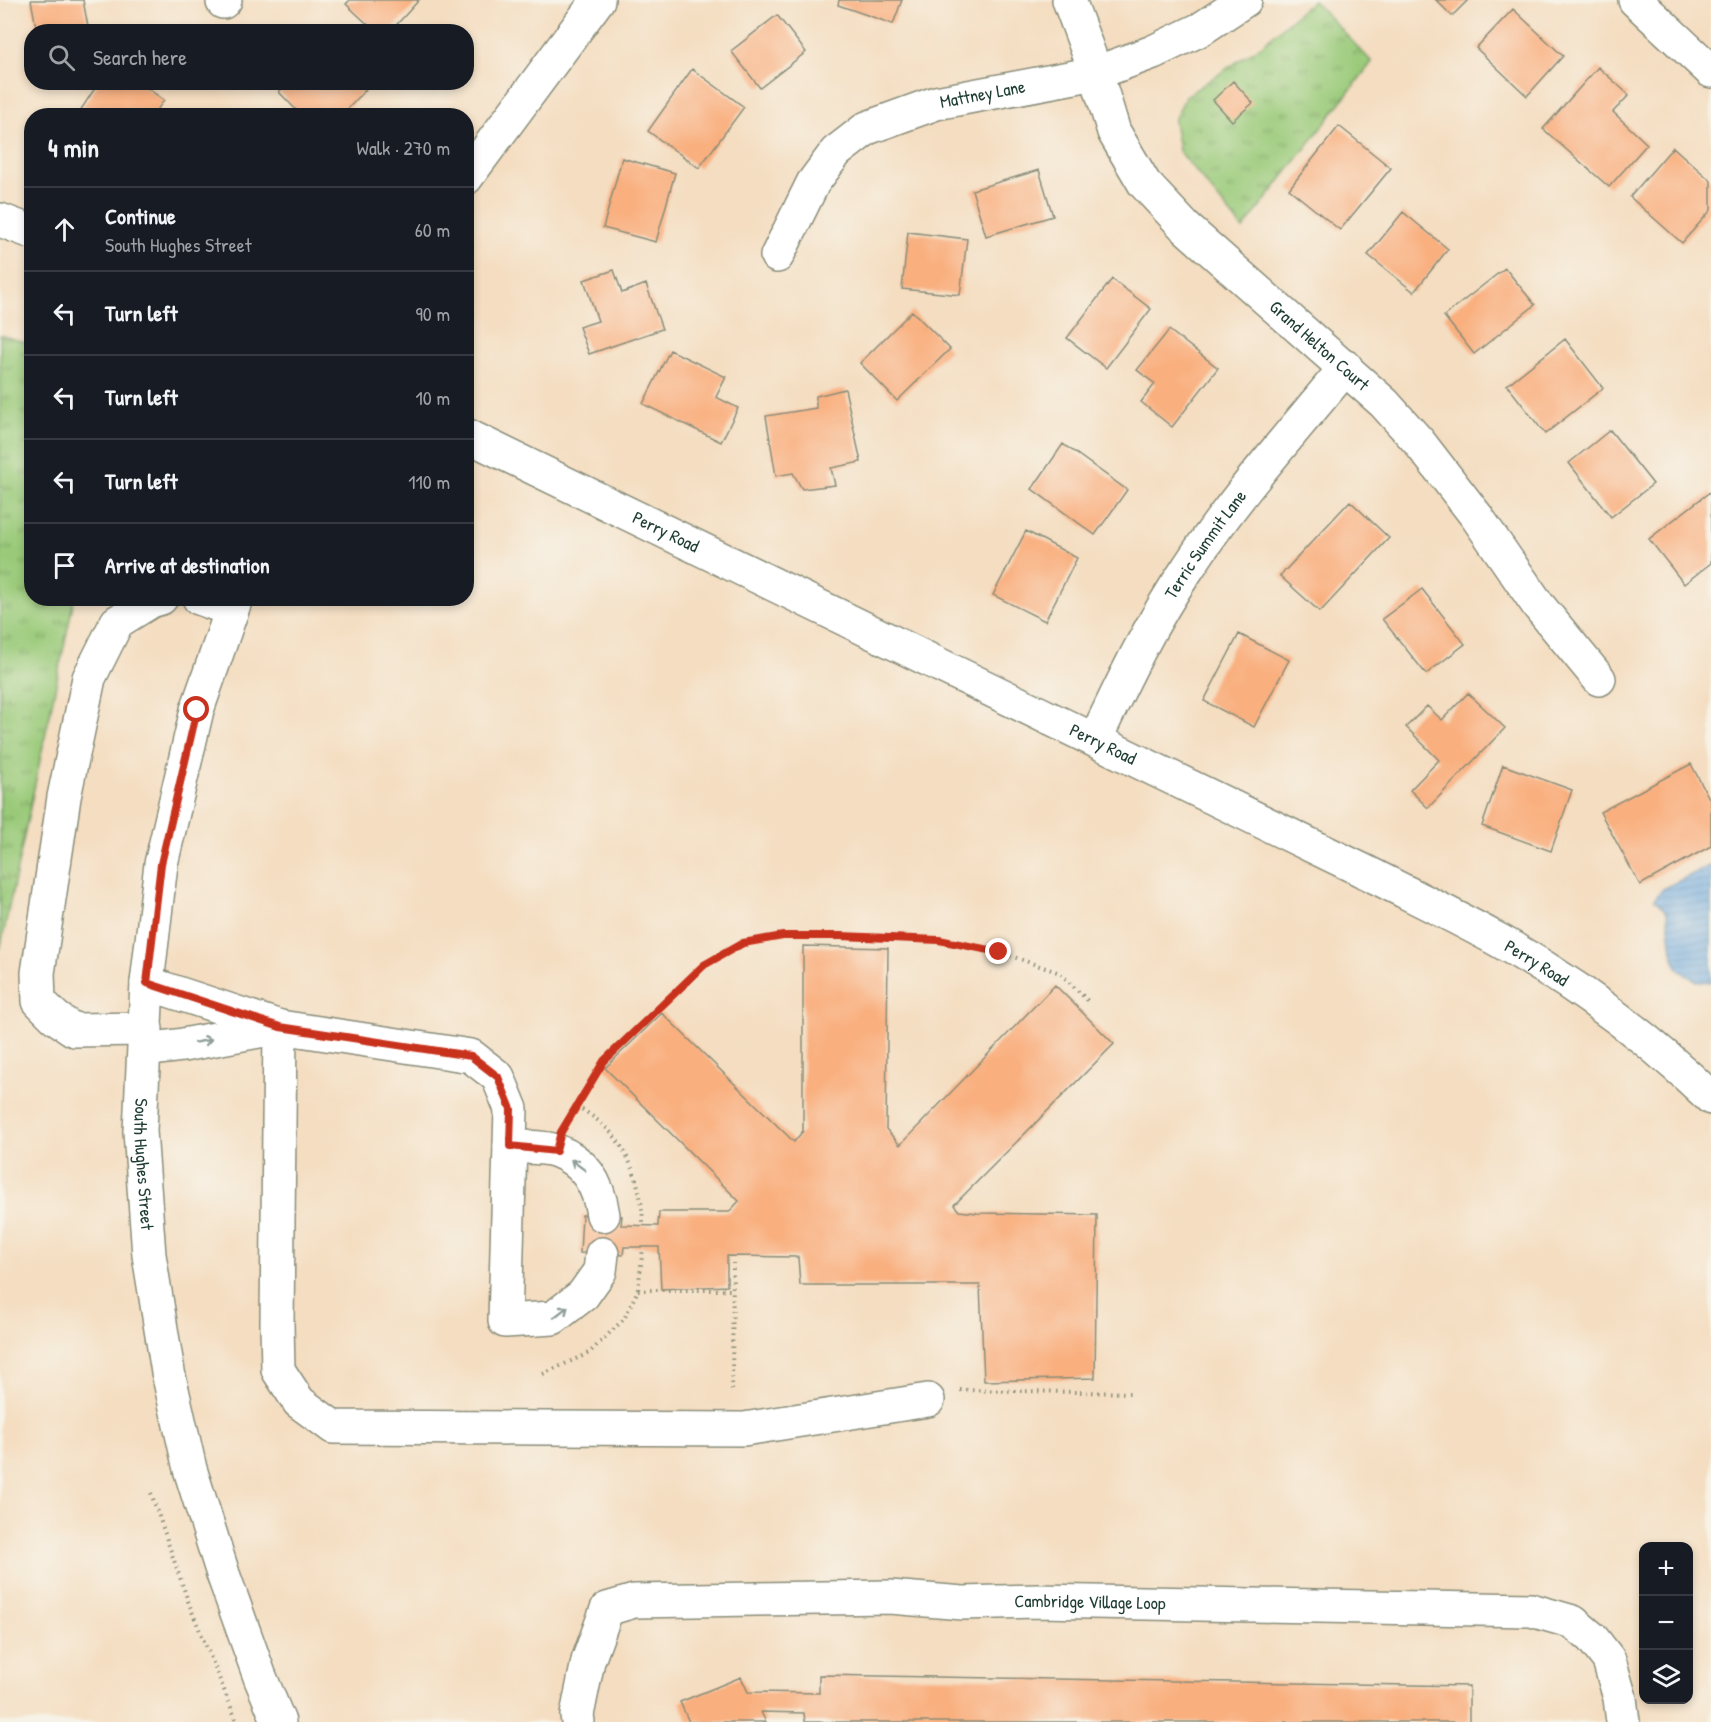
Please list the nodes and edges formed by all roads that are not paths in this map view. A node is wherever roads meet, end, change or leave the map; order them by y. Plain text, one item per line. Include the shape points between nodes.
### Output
1 (598, 0) edge
2 (1069, 0) edge
3 (1245, 0) edge
4 (1635, 0) edge
5 (1711, 70) edge
6 (1096, 73) junction
7 (474, 167) edge
8 (0, 220) edge
9 (24, 229) edge
10 (777, 256) dead end
11 (1346, 368) junction
12 (474, 439) edge
13 (143, 606) edge
14 (233, 606) edge
15 (1599, 679) dead end
16 (1095, 740) junction
17 (147, 983) junction
18 (280, 1027) junction
19 (145, 1039) junction
20 (1711, 1098) edge
21 (510, 1146) junction
22 (603, 1215) dead end
23 (602, 1254) dead end
24 (928, 1400) road end
25 (279, 1722) edge
26 (578, 1722) edge
27 (1623, 1722) edge

1 - 7 street
2 - 6 street, Grand Helton Court
3 - 6 street, Mattney Lane via 1201,29
4 - 5 street
6 - 10 street, Mattney Lane via 936,103 867,128 836,152 813,183
6 - 11 street, Grand Helton Court via 1114,132 1144,183 1185,227
8 - 9 street
11 - 15 street, Grand Helton Court via 1419,442 1538,605
11 - 16 street, Terric Summit Lane via 1188,566 1134,658
12 - 16 street, Perry Road
13 - 19 street via 117,622 89,678 64,797 38,973 39,1001 74,1030
14 - 17 street, South Hughes Street via 197,710 176,797 161,864
16 - 20 street, Perry Road via 1499,940 1591,999 1643,1038
17 - 18 street
17 - 19 street, South Hughes Street
19 -> 18 street via 183,1045
18 - 21 street via 471,1056 498,1077 511,1109
18 - 24 street via 278,1370 299,1402 333,1427 744,1429
19 - 25 street, South Hughes Street via 140,1131 149,1255 168,1372 190,1469 223,1574
22 -> 21 street via 601,1199 584,1168 556,1151
21 -> 23 street via 505,1321 553,1318 583,1295 600,1270
26 - 27 street, Cambridge Village Loop via 588,1661 607,1609 634,1601 890,1597 963,1603 1531,1610 1573,1622 1592,1638 1609,1660

